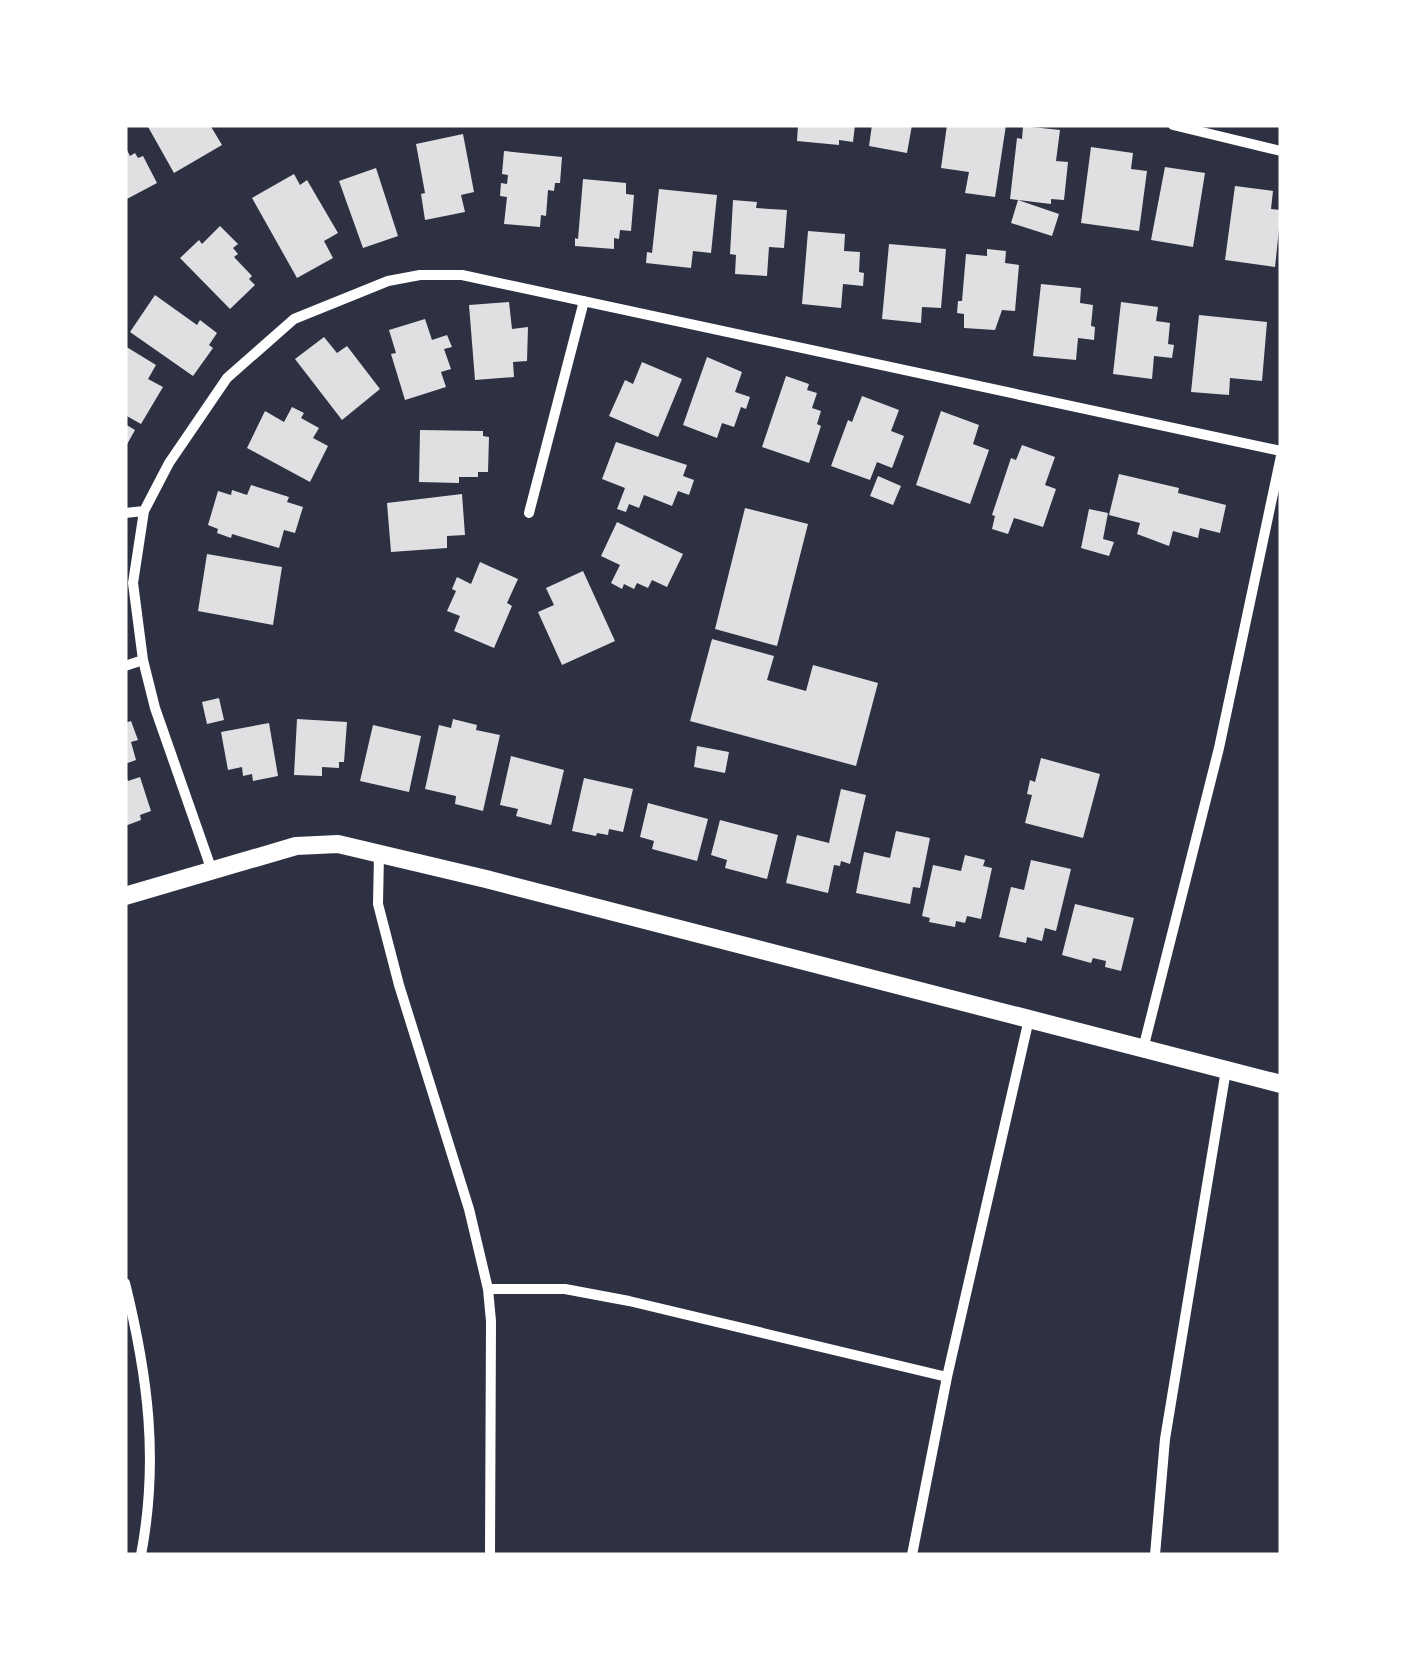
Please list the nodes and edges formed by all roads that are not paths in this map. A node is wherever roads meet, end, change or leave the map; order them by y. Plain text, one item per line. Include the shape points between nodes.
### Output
1 (1173, 125) edge
2 (1281, 151) edge
3 (584, 300) junction
4 (1281, 453) edge
5 (144, 510) junction
6 (529, 512) dead end
7 (125, 514) edge
8 (143, 660) junction
9 (125, 666) edge
10 (379, 854) junction
11 (211, 868) junction
12 (125, 896) edge
13 (1029, 1019) junction
14 (1143, 1049) junction
15 (1226, 1070) junction
16 (1281, 1084) edge
17 (125, 1283) edge
18 (488, 1289) junction
19 (947, 1377) junction
20 (141, 1555) edge
21 (490, 1555) edge
22 (912, 1555) edge
23 (1155, 1555) edge

1 - 2 street
3 - 4 street
3 - 5 street via 462,275 420,275 294,319 226,378
3 - 6 street
4 - 14 street via 1219,748
5 - 7 street
5 - 8 street via 134,582
8 - 9 street
8 - 11 street
10 - 11 street via 338,844 296,846
10 - 13 street
10 - 18 street via 378,904
11 - 12 street
13 - 14 street
13 - 19 street
14 - 15 street
15 - 16 street
15 - 23 street via 1165,1439
17 - 20 street via 152,1427
18 - 19 street via 565,1289 629,1300
18 - 21 street
19 - 22 street

